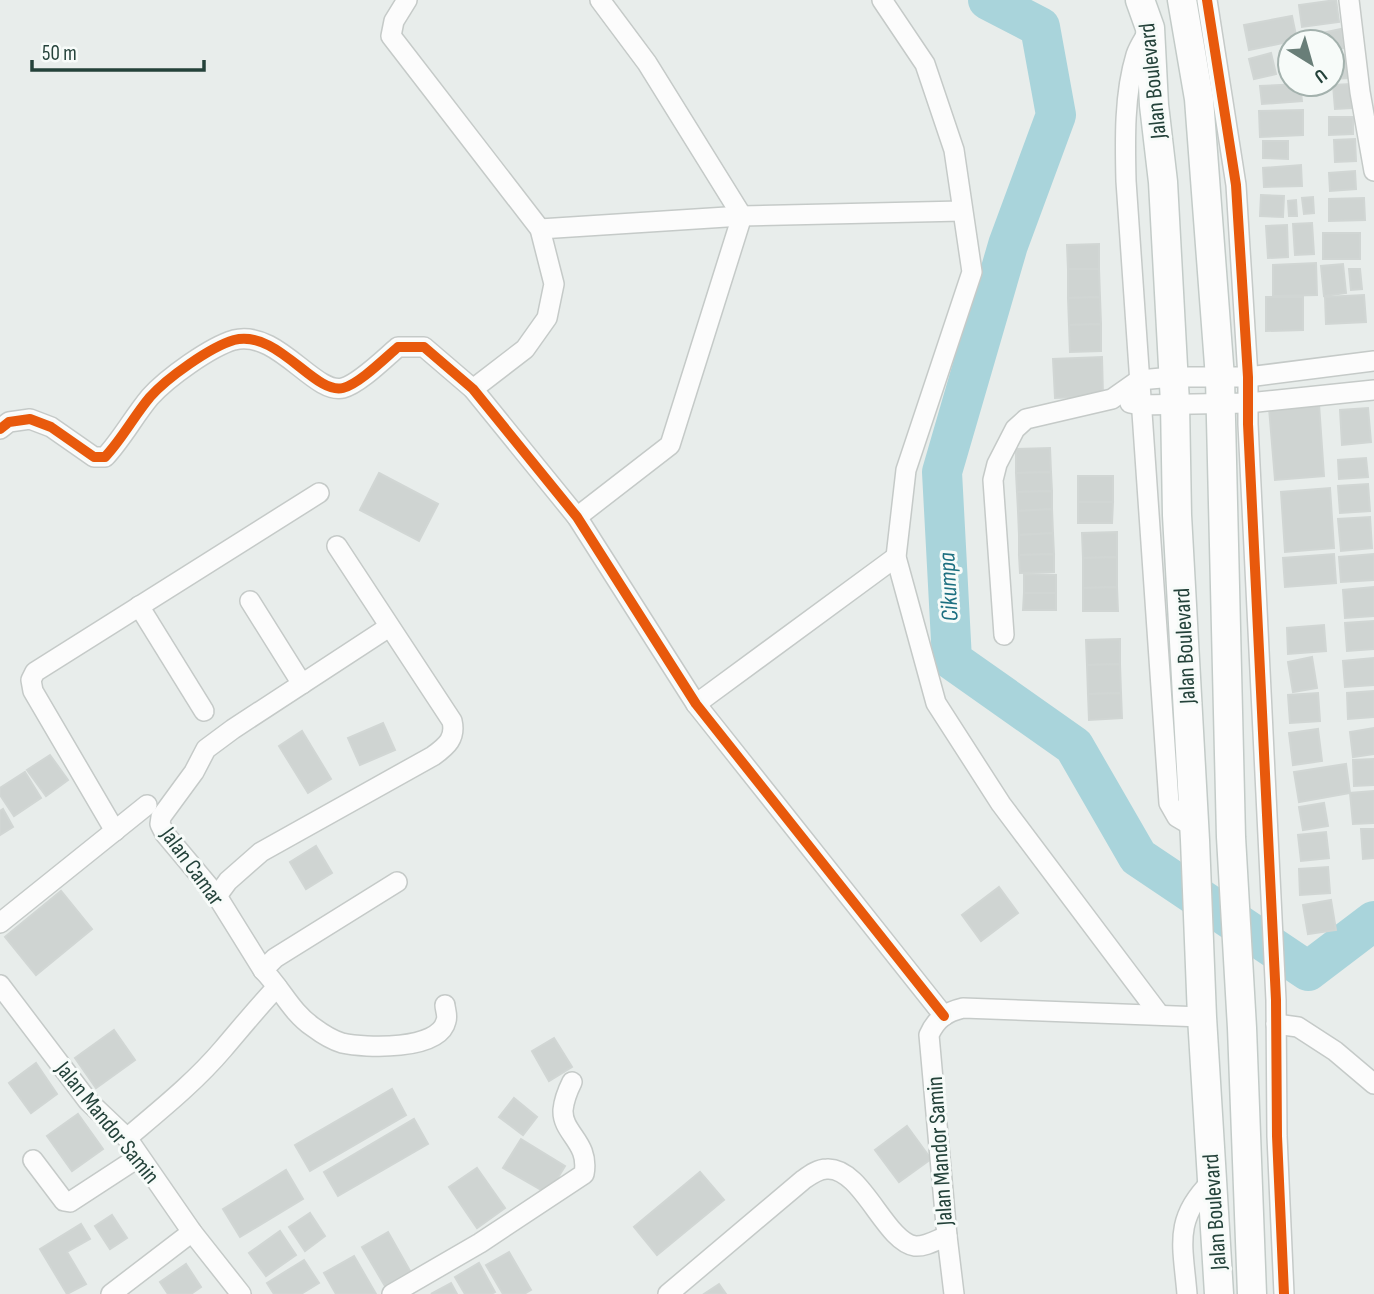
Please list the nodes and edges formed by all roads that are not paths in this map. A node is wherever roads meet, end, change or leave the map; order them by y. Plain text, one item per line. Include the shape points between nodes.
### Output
1 (407, 0) edge
2 (600, 0) edge
3 (882, 0) edge
4 (1140, 0) edge
5 (1182, 0) edge
6 (1207, 0) edge
7 (1349, 0) edge
8 (1150, 28) junction
9 (1374, 171) edge
10 (962, 211) junction
11 (742, 216) junction
12 (540, 229) junction
13 (1374, 361) edge
14 (1318, 368) junction
15 (1248, 377) junction
16 (1139, 380) junction
17 (473, 389) junction
18 (1174, 390) junction
19 (1374, 390) edge
20 (1229, 395) junction
21 (1321, 395) junction
22 (1112, 399) junction
23 (1140, 405) junction
24 (0, 429) edge
25 (319, 493) dead end
26 (577, 517) junction
27 (337, 546) dead end
28 (896, 557) junction
29 (250, 601) dead end
30 (139, 606) junction
31 (389, 627) junction
32 (1004, 635) dead end
33 (302, 684) junction
34 (695, 704) junction
35 (204, 711) dead end
36 (147, 806) dead end
37 (115, 831) junction
38 (1194, 834) junction
39 (1231, 837) junction
40 (397, 882) dead end
41 (217, 896) junction
42 (0, 923) edge
43 (263, 970) junction
44 (0, 985) edge
45 (277, 987) junction
46 (445, 1004) dead end
47 (1159, 1014) junction
48 (943, 1016) junction
49 (1202, 1017) junction
50 (1276, 1024) junction
51 (572, 1082) dead end
52 (1374, 1084) edge
53 (127, 1138) junction
54 (139, 1157) junction
55 (33, 1160) dead end
56 (1211, 1182) junction
57 (192, 1232) junction
58 (947, 1236) junction
59 (111, 1294) edge
60 (241, 1294) edge
61 (392, 1294) edge
62 (668, 1294) edge
63 (954, 1294) edge
64 (1187, 1294) edge
65 (1219, 1294) edge
66 (1252, 1294) edge
67 (1284, 1294) edge

1 - 12 street via 391,36
2 - 11 street via 647,63
3 - 10 street via 925,64 954,150
4 - 8 main road, Jalan Boulevard
5 - 20 main road, Jalan Boulevard via 1199,99
6 - 15 street via 1236,185
7 - 9 street
8 - 16 street via 1136,53 1124,129
8 - 18 main road, Jalan Boulevard
10 - 11 street
10 - 28 street via 972,272 906,470
11 - 12 street
11 - 26 street via 670,445
12 - 17 street via 554,284 547,318 524,349
13 - 14 street
14 - 15 street
14 - 21 street
15 - 20 street
15 - 20 street
16 - 18 street
16 - 22 street
16 - 23 street
17 - 24 street via 424,347 398,347 342,389 326,386 284,354 248,338 213,350 176,375 151,397 105,457 94,457 51,427 30,419 9,422
17 - 26 street
18 - 20 street
18 - 23 street
18 - 38 main road, Jalan Boulevard
19 - 21 street
20 - 21 street
20 - 39 main road, Jalan Boulevard
20 - 50 street
22 - 23 street
22 - 32 street via 1026,419 1015,429 997,464 993,480
23 - 38 street via 1169,803
25 - 30 street
26 - 34 street
27 - 31 street
28 - 34 street
28 - 47 street via 936,703 1001,804
29 - 33 street
30 - 35 street
30 - 37 street via 35,672 31,680 33,691
31 - 33 street, Jalan Camar
31 - 41 street via 452,721 452,739 433,756 261,852
33 - 41 street, Jalan Camar via 206,749 161,817 166,834
34 - 48 street
36 - 37 street
37 - 42 street
38 - 39 main road
38 - 49 main road, Jalan Boulevard
39 - 66 main road, Jalan Boulevard
40 - 43 street
41 - 43 street, Jalan Camar
43 - 45 street, Jalan Camar
44 - 53 street, Jalan Mandor Samin via 88,1101
45 - 46 street, Jalan Camar via 311,1026 338,1042 365,1047 428,1039 440,1032 447,1019
45 - 53 street via 223,1050
47 - 48 street via 963,1008
47 - 49 street
48 - 58 street, Jalan Mandor Samin via 929,1035
49 - 56 main road, Jalan Boulevard
50 - 52 street via 1298,1027
50 - 67 street
51 - 61 street via 563,1112 583,1151 584,1174
53 - 54 street, Jalan Mandor Samin
54 - 55 street via 70,1202 64,1201
54 - 57 street, Jalan Mandor Samin
56 - 64 street via 1186,1216 1182,1238
56 - 65 main road, Jalan Boulevard
57 - 59 street
57 - 60 street, Jalan Mandor Samin
58 - 62 street, Jalan Mandor Samin via 915,1246 901,1239 867,1195 842,1172 820,1170
58 - 63 street

